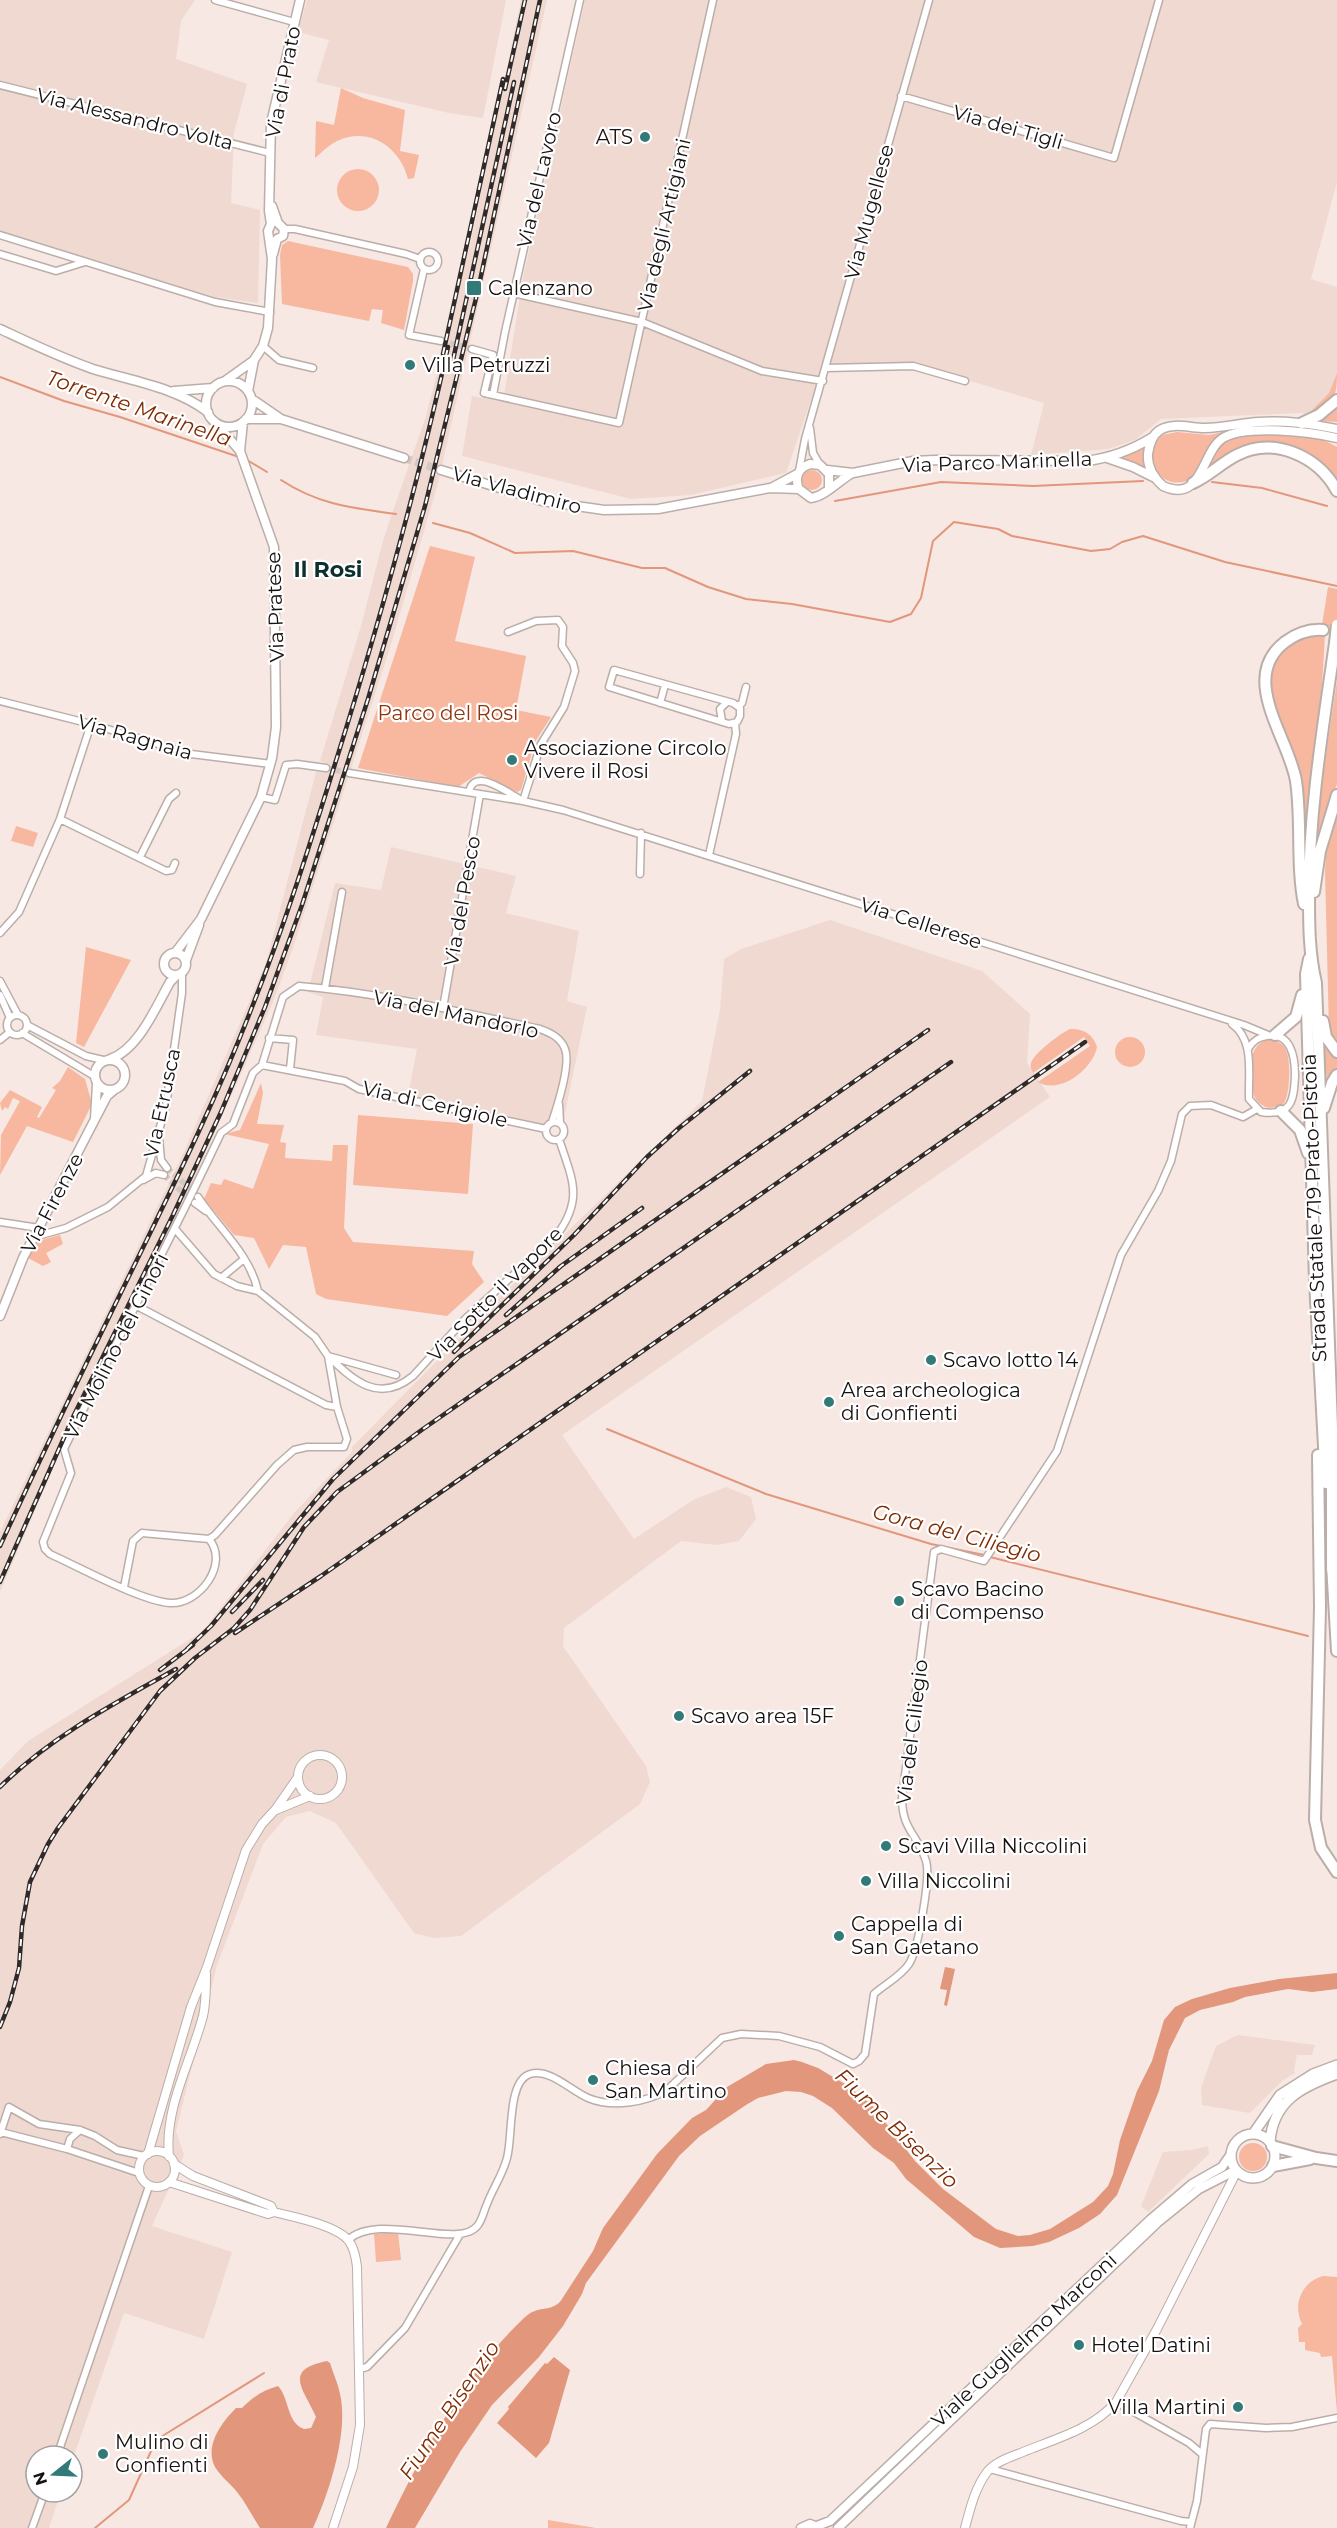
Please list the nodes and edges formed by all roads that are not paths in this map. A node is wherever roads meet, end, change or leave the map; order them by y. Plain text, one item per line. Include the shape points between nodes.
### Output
1 (215, 0) edge
2 (300, 0) edge
3 (580, 0) edge
4 (713, 0) edge
5 (929, 0) edge
6 (1159, 0) edge
7 (294, 22) junction
8 (0, 85) edge
9 (901, 96) junction
10 (270, 153) junction
11 (278, 225) junction
12 (0, 235) edge
13 (273, 238) junction
14 (0, 254) edge
15 (64, 255) junction
16 (420, 259) junction
17 (88, 262) junction
18 (65, 268) junction
19 (424, 269) junction
20 (513, 293) junction
21 (270, 312) junction
22 (642, 322) junction
23 (0, 329) edge
24 (441, 341) tunnel mouth
25 (263, 346) junction
26 (472, 349) tunnel mouth
27 (254, 360) junction
28 (313, 368) dead end
29 (826, 369) junction
30 (823, 381) junction
31 (965, 381) dead end
32 (225, 382) junction
33 (213, 388) junction
34 (172, 392) junction
35 (250, 395) junction
36 (493, 395) junction
37 (1337, 400) edge
38 (208, 412) junction
39 (281, 419) junction
40 (245, 420) junction
41 (214, 421) junction
42 (1302, 423) junction
43 (810, 425) junction
44 (1337, 429) edge
45 (1153, 436) junction
46 (1337, 438) edge
47 (240, 451) junction
48 (404, 458) tunnel mouth
49 (1107, 458) junction
50 (243, 460) joint
51 (824, 467) junction
52 (441, 470) tunnel mouth
53 (798, 473) junction
54 (853, 473) junction
55 (1156, 479) junction
56 (1194, 483) junction
57 (770, 488) junction
58 (829, 488) junction
59 (798, 489) junction
60 (1337, 491) edge
61 (1337, 625) edge
62 (1323, 630) dead end
63 (508, 632) dead end
64 (665, 685) junction
65 (746, 687) dead end
66 (0, 701) edge
67 (727, 702) junction
68 (660, 703) junction
69 (738, 706) junction
70 (722, 721) junction
71 (735, 723) junction
72 (91, 724) junction
73 (271, 761) junction
74 (326, 768) tunnel mouth
75 (349, 773) tunnel mouth
76 (469, 792) junction
77 (176, 793) dead end
78 (480, 795) junction
79 (1337, 795) edge
80 (261, 797) junction
81 (523, 801) junction
82 (60, 819) junction
83 (641, 833) junction
84 (709, 855) junction
85 (140, 857) junction
86 (175, 863) dead end
87 (640, 874) dead end
88 (342, 892) dead end
89 (201, 919) junction
90 (1309, 931) junction
91 (0, 933) edge
92 (175, 953) junction
93 (1310, 955) junction
94 (186, 960) junction
95 (165, 968) junction
96 (180, 973) junction
97 (1306, 974) junction
98 (0, 981) edge
99 (1316, 982) junction
100 (325, 988) junction
101 (0, 995) edge
102 (158, 1002) junction
103 (443, 1008) junction
104 (18, 1015) junction
105 (10, 1018) junction
106 (1225, 1019) junction
107 (27, 1025) junction
108 (10, 1032) junction
109 (22, 1033) junction
110 (1271, 1035) junction
111 (269, 1038) junction
112 (0, 1040) edge
113 (133, 1043) junction
114 (1248, 1049) junction
115 (1337, 1052) edge
116 (107, 1060) junction
117 (262, 1065) junction
118 (290, 1070) junction
119 (1337, 1075) edge
120 (125, 1076) junction
121 (96, 1080) junction
122 (114, 1090) junction
123 (559, 1100) junction
124 (1257, 1109) junction
125 (1281, 1111) junction
126 (1321, 1120) junction
127 (552, 1122) junction
128 (560, 1124) junction
129 (94, 1125) junction
130 (160, 1126) junction
131 (546, 1129) junction
132 (559, 1139) junction
133 (1312, 1166) junction
134 (167, 1168) tunnel mouth
135 (164, 1175) dead end
136 (124, 1195) junction
137 (197, 1200) tunnel mouth
138 (0, 1222) edge
139 (39, 1228) junction
140 (176, 1230) junction
141 (34, 1237) junction
142 (244, 1259) junction
143 (220, 1278) junction
144 (258, 1291) junction
145 (135, 1305) junction
146 (0, 1316) edge
147 (328, 1356) junction
148 (396, 1375) dead end
149 (347, 1376) junction
150 (332, 1383) junction
151 (337, 1407) junction
152 (1327, 1431) junction
153 (1337, 1443) edge
154 (209, 1539) junction
155 (124, 1587) junction
156 (1337, 1651) edge
157 (298, 1777) junction
158 (310, 1796) junction
159 (275, 1810) junction
160 (1337, 1872) edge
161 (207, 1967) junction
162 (1337, 2065) edge
163 (1337, 2074) edge
164 (0, 2105) edge
165 (9, 2107) junction
166 (80, 2130) junction
167 (0, 2133) edge
168 (1253, 2134) junction
169 (1271, 2144) junction
170 (67, 2149) junction
171 (1231, 2154) junction
172 (146, 2155) junction
173 (169, 2156) junction
174 (1316, 2158) junction
175 (1337, 2162) edge
176 (174, 2164) junction
177 (1273, 2166) junction
178 (1236, 2171) junction
179 (139, 2173) junction
180 (169, 2182) junction
181 (149, 2186) junction
182 (274, 2212) junction
183 (459, 2235) junction
184 (348, 2240) junction
185 (360, 2369) junction
186 (1116, 2402) junction
187 (1337, 2418) edge
188 (61, 2444) edge
189 (1202, 2455) junction
190 (990, 2469) junction
191 (41, 2504) edge
192 (1190, 2525) edge
193 (818, 2527) edge
194 (32, 2528) edge
195 (333, 2528) edge
196 (801, 2528) edge
197 (838, 2528) edge
198 (964, 2528) edge

1 - 7 street
2 - 7 main road, Via di Prato
3 - 20 street, Via del Lavoro
4 - 22 street, Via degli Artigiani
5 - 9 street, Via Mugellese
6 - 9 street, Via dei Tigli via 1114,158
7 - 10 main road, Via di Prato via 272,123
8 - 10 street, Via Alessandro Volta
9 - 29 street, Via Mugellese
10 - 11 main road, Via di Prato via 268,211
11 - 13 main road, Via di Prato via 268,228
11 - 13 main road, Via di Prato via 283,236
11 - 16 street
12 - 15 street
13 - 21 main road, Via di Prato
14 - 18 street via 56,271
15 - 17 street
15 - 18 street
16 - 19 street
16 - 19 street via 429,252 438,259 433,269
17 - 18 street
17 - 21 street via 214,302
19 - 24 street via 409,335
20 - 22 street, Via degli Artigiani
20 - 36 street, Via del Lavoro
21 - 25 main road, Via di Prato
22 - 30 street via 762,371
22 - 36 street via 619,423
23 - 34 main road via 92,368
25 - 27 main road, Via di Prato
25 - 28 street via 279,360
26 - 36 street via 493,355 484,393
27 - 32 main road, Via di Prato
27 - 35 main road, Via di Prato
29 - 30 street, Via Mugellese
29 - 31 street via 913,366
30 - 43 street, Via Mugellese
32 - 33 main road, Via di Prato
32 - 35 main road via 235,382
33 - 34 main road
33 - 38 main road via 207,402
34 - 38 main road
35 - 39 main road
35 - 40 main road, Via di Prato via 250,413
37 - 42 highway via 1319,416
38 - 41 main road, Via di Prato
39 - 40 main road
39 - 48 main road
40 - 41 main road via 229,426
40 - 47 main road, Via di Prato
41 - 47 main road, Via di Prato
42 - 44 main road
42 - 45 main road via 1172,426
43 - 51 street, Via Mugellese via 813,453
43 - 53 street, Via Mugellese
45 - 49 main road
45 - 55 main road via 1148,457
46 - 56 main road via 1286,431 1234,433 1216,443
47 - 50 main road, Via di Prato
49 - 54 main road, Via Parco Marinella via 1050,462 913,461
49 - 55 main road
50 - 73 main road, Via Pratese via 270,530 275,566 277,683
51 - 53 main road via 810,464
51 - 54 main road, Via Parco Marinella
51 - 58 main road via 830,479
52 - 57 main road, Via Vladimiro via 542,501 595,510 658,509
53 - 57 main road, Via Vladimiro
53 - 59 main road
54 - 58 main road, Via Parco Marinella
55 - 56 main road via 1171,489
56 - 60 highway via 1243,452 1274,448 1313,463
57 - 59 main road, Via Vladimiro
58 - 59 main road via 821,496 811,498
61 - 90 highway, Strada Statale 719 Prato-Pistoia, bridge via 1312,816
62 - 90 highway via 1306,631 1282,644 1268,664 1264,681 1295,779 1300,882
63 - 81 street via 536,621 558,620 563,627 562,646 575,671 564,707 541,744
64 - 67 street
64 - 68 street
64 - 68 street via 614,670 609,687
65 - 69 street
66 - 72 street, Via Ragnaia
67 - 69 street
67 - 70 street via 720,709
68 - 70 street
69 - 71 street via 740,716
70 - 71 street
71 - 84 street via 736,734
72 - 73 street, Via Ragnaia via 191,754
72 - 82 street
73 - 80 main road, Via Firenze
74 - 80 street via 286,765 275,800
75 - 76 street, Via Cellerese
76 - 78 street, Via Cellerese
76 - 81 street, Via Cellerese via 475,782 485,781
77 - 85 street via 169,799
78 - 81 street, Via Cellerese
78 - 103 street, Via del Pesco
79 - 90 highway via 1320,851
80 - 89 main road, Via Firenze
81 - 83 street, Via Cellerese
82 - 85 street
82 - 91 street via 19,912
83 - 84 street, Via Cellerese
83 - 87 street
84 - 106 street, Via Cellerese
85 - 86 street via 166,871 172,870
88 - 100 street
89 - 92 main road, Via Firenze
89 - 94 main road, Via Firenze
90 - 93 highway, Strada Statale 719 Prato-Pistoia
92 - 94 main road
92 - 95 main road, Via Firenze via 166,958
93 - 97 highway, Strada Statale 719 Prato-Pistoia
93 - 99 highway, Strada Statale 719 Prato-Pistoia
94 - 96 main road, Via Firenze
95 - 96 main road via 170,974
95 - 102 main road, Via Firenze
96 - 102 main road, Via Firenze
96 - 130 street, Via Etrusca via 182,993
97 - 110 highway via 1296,1017
97 - 133 highway, Strada Statale 719 Prato-Pistoia
98 - 104 street
99 - 115 highway via 1326,1037
99 - 126 highway, Strada Statale 719 Prato-Pistoia
100 - 103 street, Via del Mandorlo
100 - 111 street, Via del Mandorlo via 299,986 283,998
101 - 105 street
102 - 113 main road, Via Firenze
103 - 123 street, Via del Mandorlo via 555,1035 565,1049 566,1061
104 - 105 street
104 - 107 street
105 - 108 street
106 - 110 street, Via Cellerese
106 - 114 street via 1240,1030
107 - 109 street
107 - 116 street via 86,1056
108 - 109 street
108 - 112 street
109 - 121 street
110 - 114 street via 1256,1039
110 - 125 street via 1288,1044 1295,1062 1294,1097
111 - 117 street
111 - 118 street via 293,1041
113 - 116 main road, Via Firenze
113 - 120 main road, Via Firenze
114 - 124 street via 1249,1099
116 - 120 main road via 119,1062
116 - 121 main road, Via Firenze via 96,1067
117 - 118 street, Via di Cerigiole
117 - 140 street via 253,1073 233,1124 221,1133
118 - 131 street, Via di Cerigiole via 345,1081 358,1089
119 - 126 highway
120 - 122 main road, Via Firenze via 122,1085
121 - 122 main road via 105,1089
121 - 129 main road, Via Firenze
122 - 129 main road, Via Firenze via 107,1096
123 - 127 street, Via del Mandorlo
123 - 128 street, Via del Mandorlo
124 - 125 street
124 - 183 street, Via del Ciliegio via 1243,1117 1221,1107 1196,1105 1182,1114 1172,1161 1121,1255 1057,1451 987,1558 934,1552 902,1798 904,1821 927,1863 927,1877 916,1950 902,1973 873,1994 865,2054 853,2064 820,2047 779,2036 741,2034 722,2038 667,2090 638,2102 606,2103 549,2076 529,2074 522,2078 515,2093 506,2164 480,2223 471,2232
125 - 133 highway via 1300,1130
126 - 152 highway, Strada Statale 719 Prato-Pistoia
127 - 128 street
127 - 131 street
128 - 132 street via 564,1130
129 - 139 main road, Via Firenze
130 - 134 street via 161,1160
130 - 136 street, Via Etrusca via 146,1176
131 - 132 street via 550,1138
132 - 149 street, Via Sotto il Vapore via 571,1174 574,1203 557,1235 465,1319 406,1382 377,1389
133 - 152 highway, Strada Statale 719 Prato-Pistoia
135 - 136 street via 147,1177
136 - 141 street, Via Etrusca via 87,1218
137 - 142 street
138 - 139 street
139 - 141 main road, Via Firenze
140 - 143 street
140 - 145 street, Via Molino del Ginori
141 - 146 main road, Via Firenze
142 - 143 street
142 - 144 street
143 - 144 street
144 - 147 street, Via Sotto il Vapore via 315,1337
145 - 151 street via 326,1405
145 - 155 street, Via Molino del Ginori via 64,1449 71,1473 43,1542 50,1554
147 - 148 street
147 - 149 street, Via Sotto il Vapore
147 - 150 street
149 - 150 street via 337,1376
150 - 151 street
151 - 154 street via 347,1439 344,1447 294,1450
152 - 153 highway
152 - 156 highway, Strada Statale 719 Prato-Pistoia
152 - 160 highway via 1317,1459 1320,1556 1315,1820 1321,1848
154 - 155 street via 142,1533 133,1541
154 - 155 street, Via Molino del Ginori via 214,1544 213,1574 188,1601 169,1603
157 - 158 street via 302,1789
157 - 158 street via 304,1762 314,1756 330,1758 339,1767 342,1779 333,1794 322,1799
157 - 159 street
158 - 159 street
159 - 161 street via 246,1850
161 - 172 street
161 - 173 street via 204,2014 170,2120
162 - 168 main road via 1313,2074 1280,2095
163 - 169 main road via 1309,2086 1284,2104 1273,2119
164 - 165 street
165 - 166 street via 39,2124
165 - 167 street
166 - 170 street via 70,2139
166 - 172 street via 117,2151
167 - 170 street
168 - 169 main road
168 - 171 main road via 1237,2140
169 - 174 highway
169 - 177 main road via 1275,2152
170 - 179 street
171 - 178 main road
171 - 193 main road, Viale Guglielmo Marconi via 1222,2167 1192,2184 1151,2219 830,2521
172 - 173 street via 159,2152
172 - 179 street
173 - 176 street
174 - 175 highway
174 - 177 highway
176 - 180 street
176 - 182 street via 193,2176 271,2206
177 - 178 main road via 1259,2178 1247,2178
178 - 186 street via 1162,2320
178 - 197 main road, Viale Guglielmo Marconi via 1199,2189 1157,2223
179 - 181 street
180 - 181 street via 160,2187
180 - 182 street via 268,2214
181 - 188 street
182 - 184 street via 336,2231
183 - 184 street via 398,2228 355,2233
183 - 185 street via 405,2328 367,2367
184 - 185 street via 357,2267
185 - 195 street via 360,2425 355,2456
186 - 189 street via 1189,2443
186 - 190 street via 1078,2430
187 - 189 street via 1292,2427 1213,2423 1206,2429
189 - 192 street
190 - 192 street
190 - 198 street via 981,2481
191 - 194 street
193 - 196 main road, Viale Guglielmo Marconi via 810,2524

